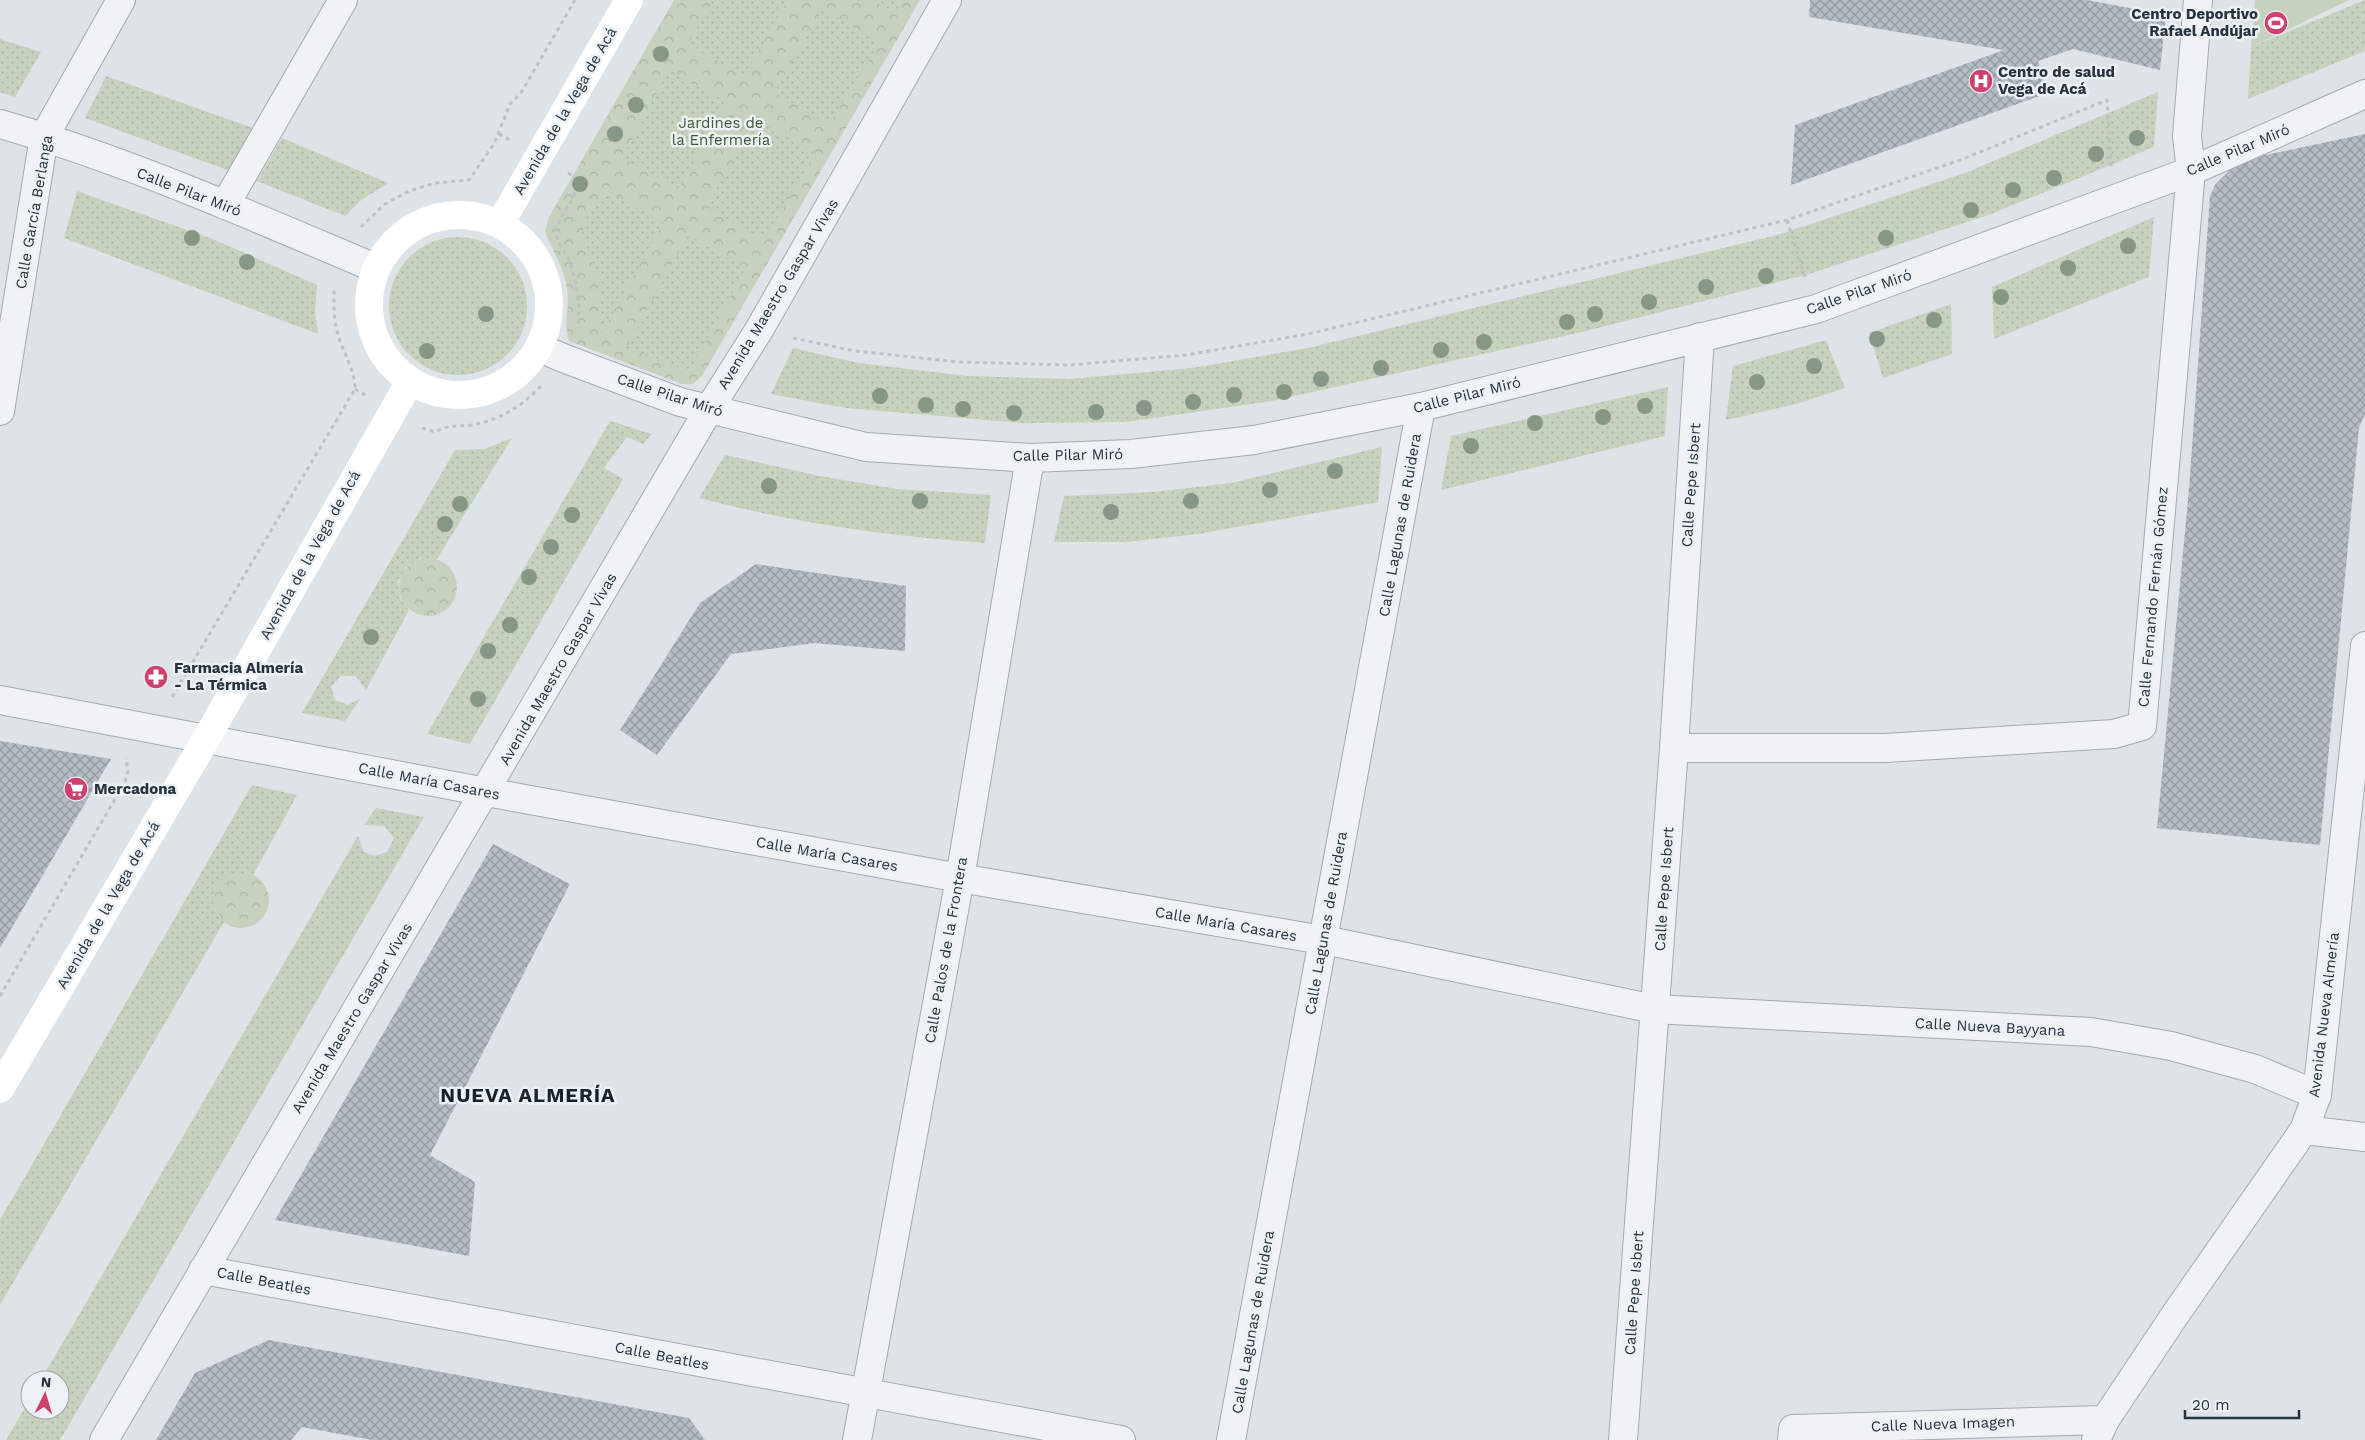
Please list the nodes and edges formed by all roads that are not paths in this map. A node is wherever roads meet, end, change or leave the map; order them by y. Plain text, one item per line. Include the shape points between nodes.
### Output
1 (121, 0) edge
2 (343, 0) edge
3 (629, 0) edge
4 (947, 0) edge
5 (2198, 0) edge
6 (2365, 94) edge
7 (0, 124) edge
8 (44, 137) junction
9 (2192, 171) junction
10 (225, 205) junction
11 (501, 222) junction
12 (375, 268) junction
13 (1700, 337) junction
14 (540, 348) junction
15 (410, 383) junction
16 (1421, 406) junction
17 (709, 409) junction
18 (0, 411) edge
19 (1030, 458) junction
20 (2365, 646) edge
21 (0, 700) edge
22 (206, 739) junction
23 (1674, 748) junction
24 (486, 792) junction
25 (960, 878) junction
26 (1323, 941) junction
27 (1654, 1009) junction
28 (0, 1089) edge
29 (2317, 1095) junction
30 (2304, 1130) junction
31 (2365, 1137) edge
32 (203, 1270) junction
33 (866, 1394) junction
34 (2100, 1430) edge
35 (104, 1440) edge
36 (857, 1440) edge
37 (1121, 1440) edge
38 (1232, 1440) edge
39 (1623, 1440) edge
40 (1792, 1440) edge

1 - 8 street, Calle García Berlanga
2 - 10 street
3 - 11 main road, Avenida de la Vega de Acá
4 - 17 street, Avenida Maestro Gaspar Vivas via 759,330
5 - 9 street, Calle Fernando Fernán Gómez via 2187,136
6 - 9 street, Calle Pilar Miró
7 - 8 street, Calle Pilar Miró
8 - 10 street, Calle Pilar Miró
8 - 18 street, Calle García Berlanga
9 - 13 street, Calle Pilar Miró via 1816,309
9 - 23 street, Calle Fernando Fernán Gómez via 2142,726 2114,734 1884,748
10 - 12 street, Calle Pilar Miró
11 - 12 main road via 464,213 423,222 404,234
11 - 14 main road via 523,240 547,283 551,310
12 - 15 main road via 366,315 372,335 384,357
13 - 16 street, Calle Pilar Miró
13 - 23 street, Calle Pepe Isbert
14 - 15 main road via 513,378 474,393 447,393
14 - 17 street, Calle Pilar Miró via 671,398
15 - 22 main road, Avenida de la Vega de Acá
16 - 19 street, Calle Pilar Miró via 1254,440 1131,454
16 - 26 street, Calle Lagunas de Ruidera
17 - 19 street, Calle Pilar Miró via 866,447
17 - 24 street, Avenida Maestro Gaspar Vivas
19 - 25 street, Calle Palos de la Frontera
20 - 29 street, Avenida Nueva Almería
21 - 22 street, Calle María Casares
22 - 24 street, Calle María Casares
22 - 28 main road, Avenida de la Vega de Acá
23 - 27 street, Calle Pepe Isbert
24 - 25 street, Calle María Casares
24 - 32 street, Avenida Maestro Gaspar Vivas
25 - 26 street, Calle María Casares
25 - 33 street, Calle Palos de la Frontera
26 - 27 street, Calle María Casares
26 - 38 street, Calle Lagunas de Ruidera
27 - 29 street, Calle Nueva Bayyana via 2091,1032 2171,1046 2255,1069
27 - 39 street, Calle Pepe Isbert
29 - 30 street, Avenida Nueva Almería
30 - 31 street
30 - 34 street, Avenida Nueva Almería via 2177,1312
32 - 33 street, Calle Beatles
32 - 35 street, Avenida Maestro Gaspar Vivas
33 - 36 street, Calle Palos de la Frontera
33 - 37 street, Calle Beatles
34 - 40 street, Calle Nueva Imagen via 1793,1429

